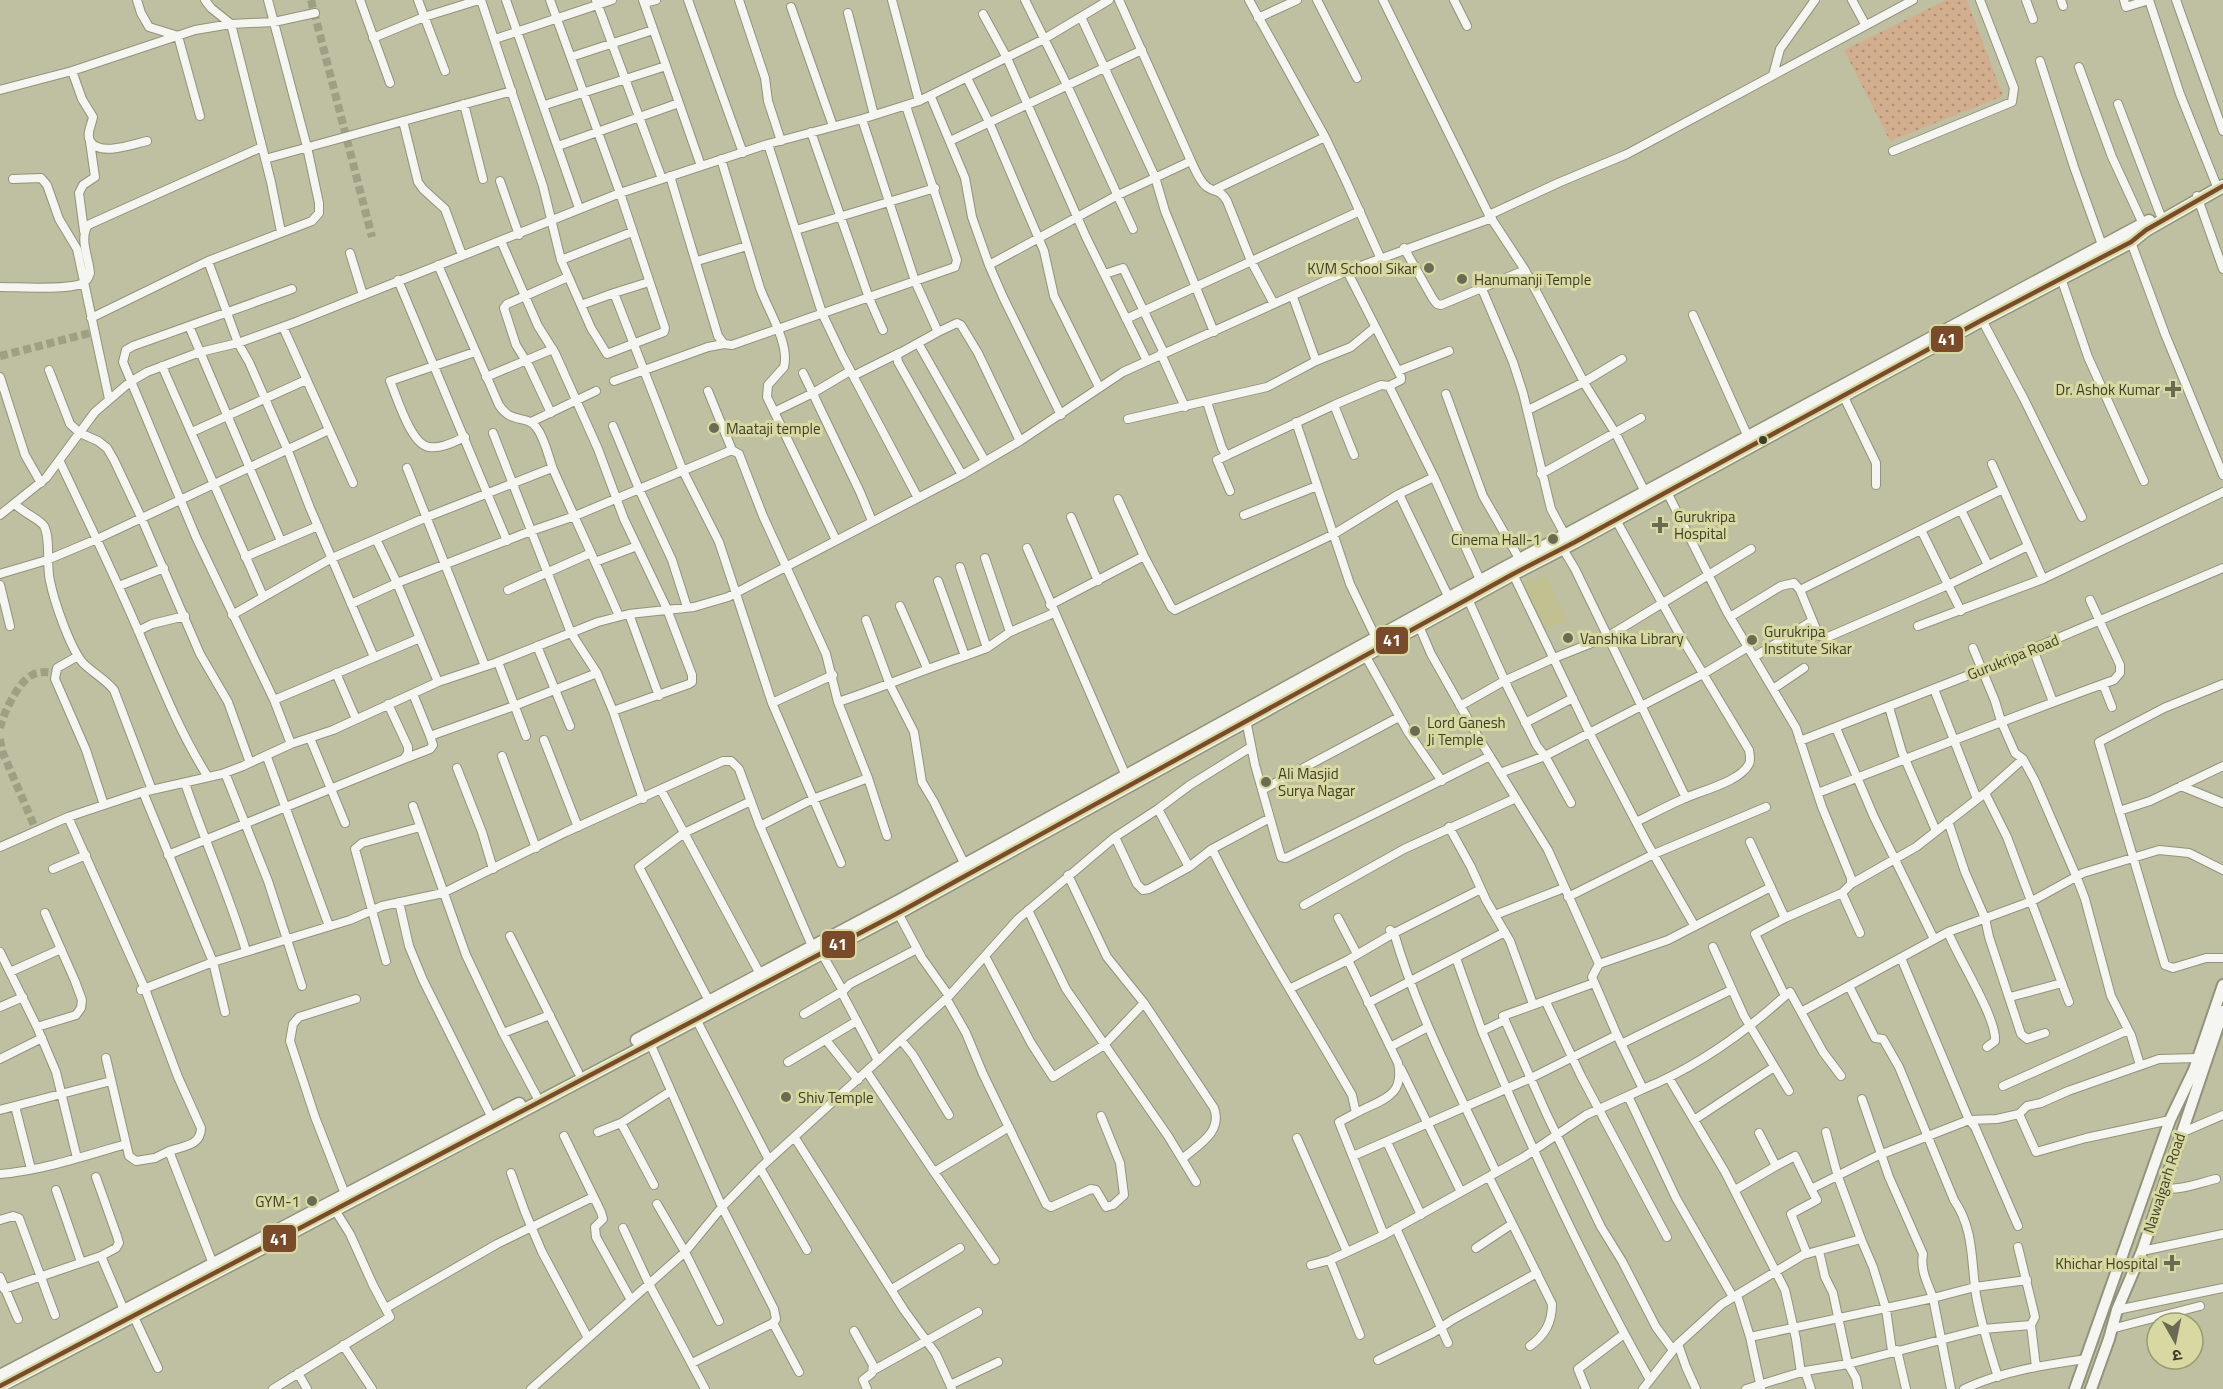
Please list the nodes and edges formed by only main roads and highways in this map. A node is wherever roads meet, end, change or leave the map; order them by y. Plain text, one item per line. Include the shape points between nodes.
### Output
1 (2220, 184) edge
2 (2198, 198) junction
3 (1647, 497) junction
4 (1564, 543) junction
5 (817, 949) junction
6 (129, 1314) junction
7 (0, 1376) edge
8 (0, 1386) edge

1 - 2 main road
2 - 3 main road via 2160,214 1748,437
2 - 3 main road via 2131,242 1667,492
3 - 4 main road
3 - 4 main road via 1617,520
4 - 5 main road via 898,912
4 - 5 main road via 1520,560 1449,598
5 - 6 main road via 650,1043
5 - 6 main road via 709,1001 213,1264
6 - 7 main road
6 - 8 main road

